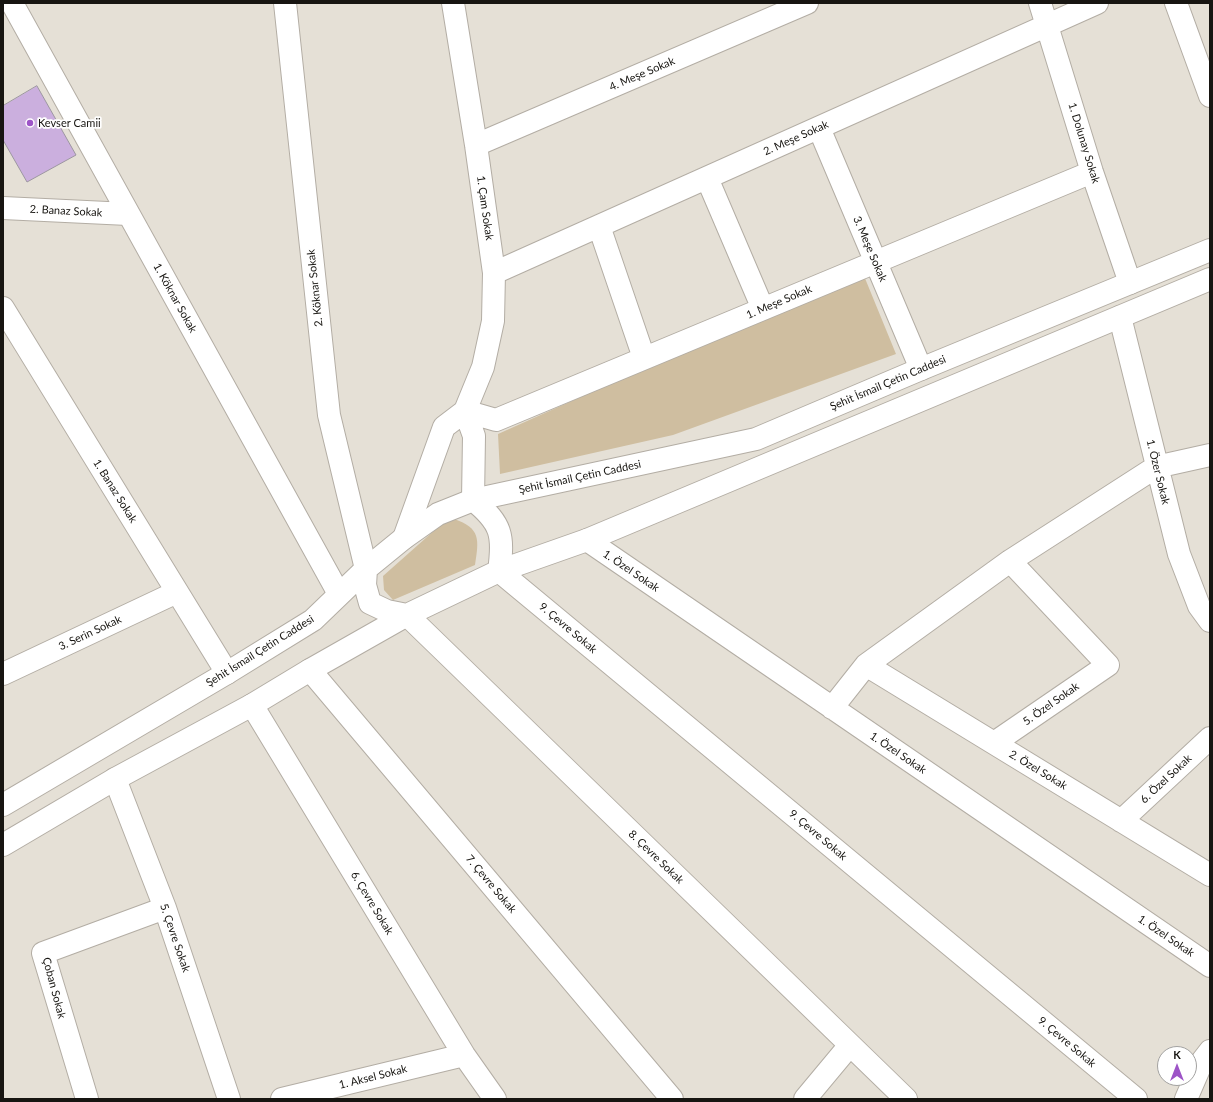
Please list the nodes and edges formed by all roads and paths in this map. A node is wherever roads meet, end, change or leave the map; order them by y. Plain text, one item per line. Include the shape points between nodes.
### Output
1 (12, 3) edge
2 (285, 3) edge
3 (453, 3) edge
4 (807, 3) edge
5 (1040, 3) edge
6 (1098, 3) edge
7 (1176, 3) edge
8 (1048, 25) junction
9 (1210, 96) edge
10 (819, 128) junction
11 (476, 145) junction
12 (1092, 172) junction
13 (707, 178) junction
14 (3, 208) edge
15 (128, 214) junction
16 (599, 226) junction
17 (1210, 250) edge
18 (875, 262) junction
19 (494, 273) junction
20 (1209, 281) edge
21 (1130, 283) junction
22 (3, 308) edge
23 (763, 308) junction
24 (1129, 313) junction
25 (644, 358) junction
26 (920, 369) junction
27 (465, 411) junction
28 (1210, 455) edge
29 (1156, 467) junction
30 (473, 500) junction
31 (404, 538) junction
32 (587, 540) junction
33 (1010, 561) junction
34 (366, 569) junction
35 (500, 572) junction
36 (177, 592) junction
37 (339, 594) junction
38 (407, 615) junction
39 (1210, 621) edge
40 (866, 665) junction
41 (310, 670) junction
42 (227, 673) junction
43 (3, 674) edge
44 (252, 705) junction
45 (832, 708) junction
46 (1210, 738) edge
47 (994, 743) junction
48 (116, 779) junction
49 (3, 805) edge
50 (1121, 821) junction
51 (3, 845) edge
52 (1210, 874) edge
53 (165, 908) junction
54 (1210, 966) edge
55 (850, 1045) junction
56 (1210, 1051) edge
57 (464, 1055) junction
58 (350, 1091) edge
59 (87, 1099) edge
60 (229, 1099) edge
61 (282, 1099) edge
62 (495, 1099) edge
63 (672, 1099) edge
64 (805, 1099) edge
65 (906, 1099) edge
66 (1136, 1099) edge
67 (1186, 1099) edge

1 - 15 street, 1. Köknar Sokak
2 - 34 street, 2. Köknar Sokak via 329,415
3 - 11 street, 1. Çam Sokak
4 - 11 street, 4. Meşe Sokak
5 - 8 street, 1. Dolunay Sokak
6 - 8 street, 2. Meşe Sokak
7 - 9 street
8 - 10 street, 2. Meşe Sokak
8 - 12 street, 1. Dolunay Sokak
10 - 13 street, 2. Meşe Sokak
10 - 18 street, 3. Meşe Sokak
11 - 19 street, 1. Çam Sokak
12 - 18 street, 1. Meşe Sokak
12 - 21 street, 1. Dolunay Sokak
13 - 16 street, 2. Meşe Sokak
13 - 23 street
14 - 15 street, 2. Banaz Sokak
15 - 37 street, 1. Köknar Sokak
16 - 19 street, 2. Meşe Sokak
16 - 25 street
17 - 21 street, Şehit İsmail Çetin Caddesi
18 - 23 street, 1. Meşe Sokak
18 - 26 street, 3. Meşe Sokak
19 - 27 street, 1. Çam Sokak via 493,321 485,359
20 - 24 street
21 - 24 street, 1. Dolunay Sokak
21 - 26 street, Şehit İsmail Çetin Caddesi
22 - 36 street, 1. Banaz Sokak
23 - 25 street, 1. Meşe Sokak
24 - 29 street, 1. Özer Sokak
24 - 32 street
25 - 27 street, 1. Meşe Sokak via 496,420
26 - 30 street, Şehit İsmail Çetin Caddesi via 756,439
27 - 30 street via 474,436
27 - 31 street via 444,427
28 - 29 street
29 - 33 street
29 - 39 street, 1. Özer Sokak via 1179,554 1199,606
30 - 31 street, Şehit İsmail Çetin Caddesi via 438,514
30 - 35 street via 490,513 500,530
31 - 34 street, Şehit İsmail Çetin Caddesi
32 - 35 street
32 - 45 street, 1. Özel Sokak
33 - 40 street
33 - 47 street, 5. Özel Sokak via 1108,665
34 - 37 street, Şehit İsmail Çetin Caddesi
34 - 38 street, 2. Köknar Sokak via 365,585 370,603
35 - 38 street
35 - 66 street, 9. Çevre Sokak
36 - 42 street, 1. Banaz Sokak
36 - 43 street, 3. Serin Sokak
37 - 42 street, Şehit İsmail Çetin Caddesi via 313,620
38 - 41 street
38 - 55 street, 8. Çevre Sokak
40 - 45 street
40 - 47 street, 2. Özel Sokak
41 - 44 street
41 - 63 street, 7. Çevre Sokak
42 - 49 street, Şehit İsmail Çetin Caddesi
44 - 48 street
44 - 57 street, 6. Çevre Sokak
45 - 54 street, 1. Özel Sokak
46 - 50 street, 6. Özel Sokak
47 - 50 street, 2. Özel Sokak
48 - 51 street
48 - 53 street, 5. Çevre Sokak
50 - 52 street, 2. Özel Sokak
53 - 59 street, Çoban Sokak via 43,953
53 - 60 street, 5. Çevre Sokak
55 - 64 street
55 - 65 street, 8. Çevre Sokak
56 - 67 street via 1203,1060
57 - 58 street, 1. Aksel Sokak
57 - 62 street, 6. Çevre Sokak
58 - 61 street, 1. Aksel Sokak

